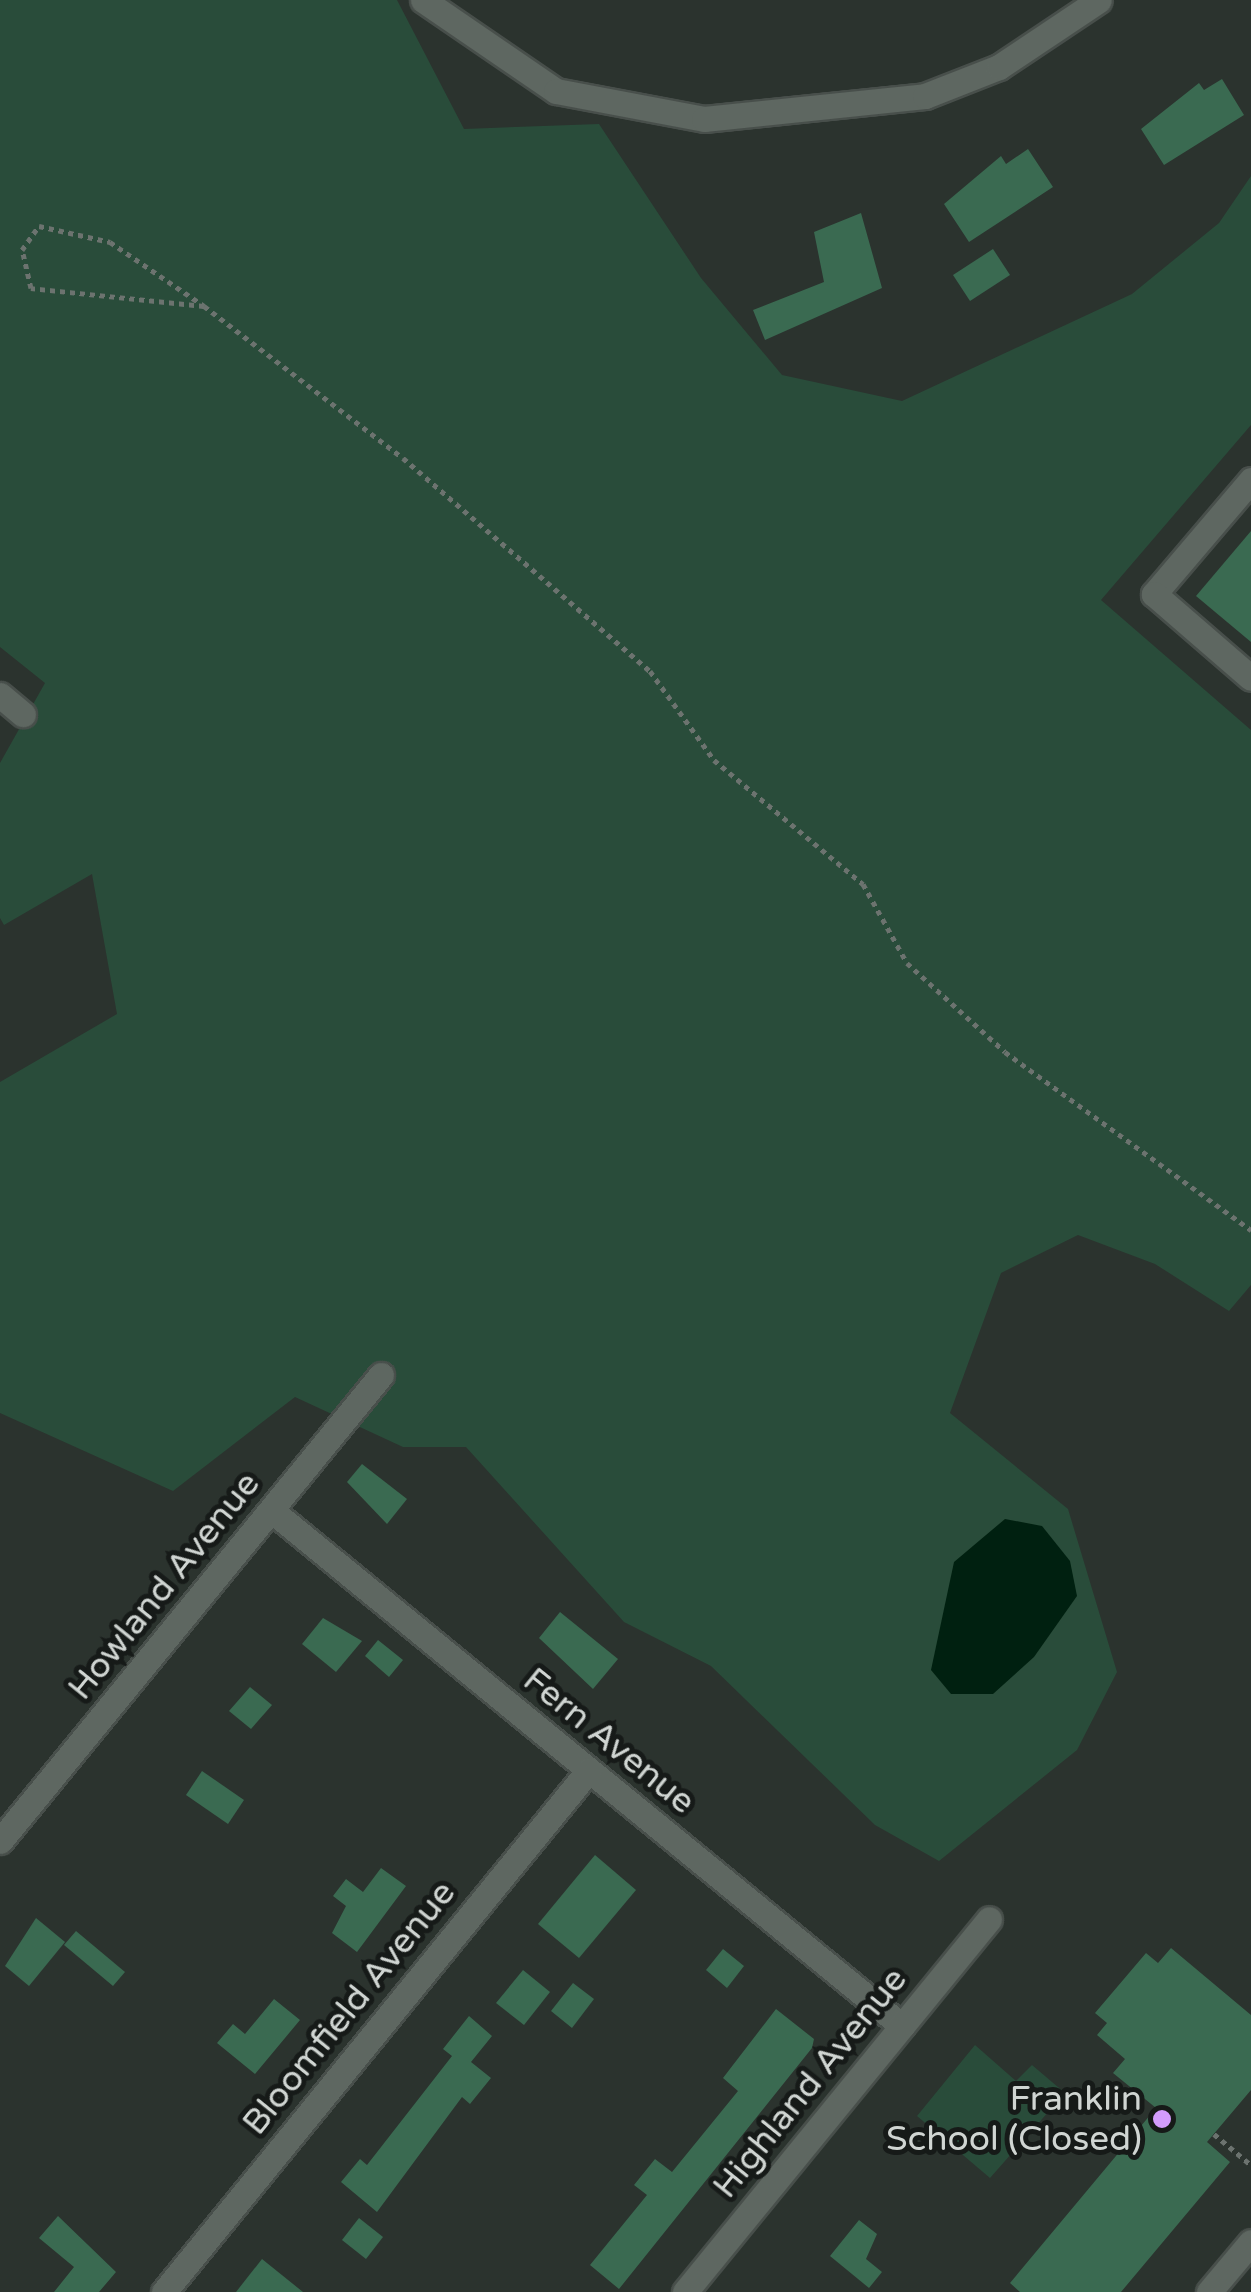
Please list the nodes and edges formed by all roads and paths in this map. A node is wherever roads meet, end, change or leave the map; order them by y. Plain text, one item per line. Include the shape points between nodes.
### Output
1 (422, 0) edge
2 (1099, 0) edge
3 (204, 306) junction
4 (1251, 480) edge
5 (1251, 678) edge
6 (0, 695) edge
7 (24, 714) dead end
8 (1251, 1230) edge
9 (382, 1375) dead end
10 (271, 1510) junction
11 (589, 1770) junction
12 (0, 1841) edge
13 (990, 1919) dead end
14 (902, 2026) junction
15 (1214, 2134) dead end
16 (1251, 2165) edge
17 (1251, 2242) edge
18 (1242, 2272) edge
19 (164, 2292) edge
20 (686, 2292) edge
21 (1209, 2292) edge

1 - 2 street via 534,82 620,110 776,118 897,104 968,81
3 - 3 path via 110,242 39,226 22,250 31,288
3 - 8 path via 546,572 650,671 714,760 864,884 907,963 1004,1052
4 - 5 street via 1154,594
6 - 7 street
9 - 10 street, Howland Avenue
10 - 11 street, Fern Avenue
10 - 12 street, Howland Avenue
11 - 14 street, Fern Avenue
11 - 19 street, Bloomfield Avenue
13 - 14 street, Highland Avenue
14 - 20 street, Highland Avenue
15 - 16 path
17 - 18 street
18 - 21 street

